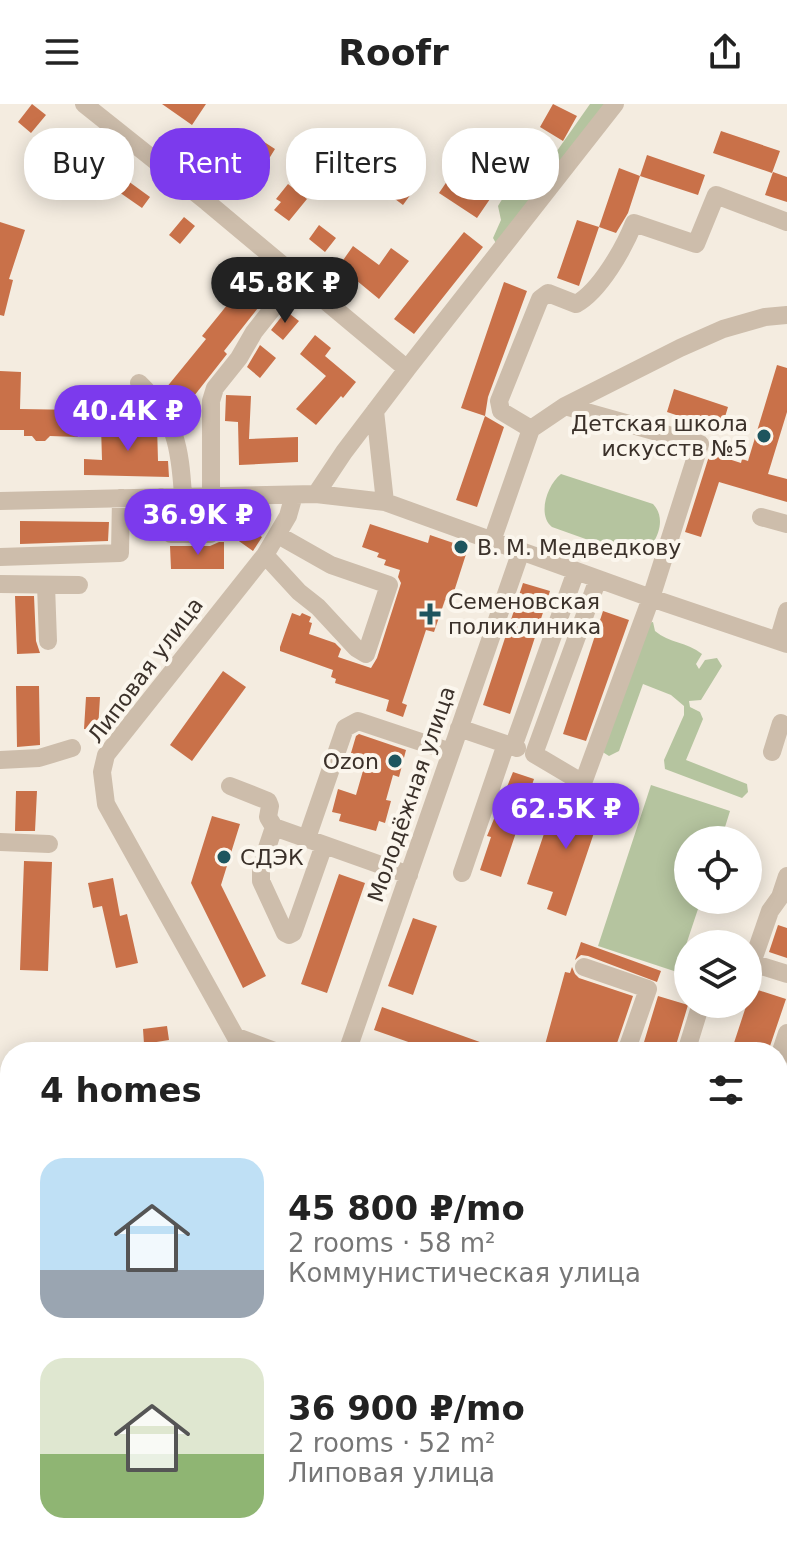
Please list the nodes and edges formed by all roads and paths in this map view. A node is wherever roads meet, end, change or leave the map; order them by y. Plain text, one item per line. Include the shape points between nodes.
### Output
1 (84, 104) edge
2 (615, 104) edge
3 (787, 222) edge
4 (297, 278) junction
5 (787, 315) edge
6 (407, 369) junction
7 (139, 383) dead end
8 (565, 406) junction
9 (375, 411) junction
10 (531, 429) junction
11 (316, 494) junction
12 (294, 495) junction
13 (183, 496) junction
14 (211, 496) junction
15 (233, 496) junction
16 (161, 497) junction
17 (121, 498) junction
18 (0, 501) edge
19 (385, 502) junction
20 (761, 517) dead end
21 (787, 524) edge
22 (278, 535) junction
23 (492, 541) junction
24 (521, 551) junction
25 (265, 555) junction
26 (0, 557) edge
27 (576, 571) junction
28 (598, 579) junction
29 (0, 584) edge
30 (46, 585) junction
31 (79, 585) dead end
32 (651, 598) junction
33 (787, 611) edge
34 (48, 641) dead end
35 (782, 642) edge
36 (787, 704) edge
37 (784, 724) edge
38 (459, 728) junction
39 (510, 746) junction
40 (72, 748) dead end
41 (451, 752) junction
42 (772, 752) dead end
43 (534, 754) junction
44 (0, 760) edge
45 (230, 786) dead end
46 (274, 827) junction
47 (0, 842) edge
48 (316, 842) junction
49 (49, 844) dead end
50 (462, 873) dead end
51 (409, 875) junction
52 (787, 876) edge
53 (584, 967) dead end
54 (787, 974) edge
55 (697, 1018) edge
56 (239, 1042) edge
57 (351, 1042) edge
58 (629, 1042) edge
59 (689, 1042) edge

1 - 4 street
2 - 6 street
3 - 10 street via 716,195 696,244 634,223 588,298 576,304 548,293 540,299 499,401 501,411
4 - 6 street
4 - 14 street via 215,388
5 - 8 street via 709,335
6 - 9 street
7 - 13 street via 170,423 180,451
8 - 10 street
8 - 32 street via 700,444
9 - 11 street
9 - 19 street
10 - 23 street
11 - 12 street
11 - 19 street
12 - 15 street
12 - 22 street, Липовая улица
13 - 14 street
13 - 16 street
14 - 15 street
15 - 16 street via 210,534 171,534
16 - 17 street
17 - 18 street
17 - 26 street via 120,553
19 - 23 street
20 - 21 street
22 - 25 street, Липовая улица
22 - 25 street via 331,565 389,585 366,654
23 - 24 street
24 - 27 street
24 - 38 street, Молодёжная улица
25 - 56 street, Липовая улица via 106,755 102,772 106,804
27 - 28 street
27 - 39 street
28 - 32 street
28 - 43 street
29 - 30 street
30 - 31 street
30 - 34 street
32 - 35 street
32 - 43 street via 583,783
33 - 35 street
36 - 37 street
37 - 42 street
38 - 39 street
38 - 41 street, Молодёжная улица
39 - 43 street
39 - 50 street
40 - 44 street via 39,758
41 - 48 street via 358,721 345,728
41 - 51 street, Молодёжная улица
45 - 46 street via 268,801
46 - 48 street
46 - 48 street via 261,881 289,935
47 - 49 street
48 - 51 street
51 - 57 street, Молодёжная улица
52 - 54 street via 752,963
53 - 58 street via 648,989
55 - 59 street

